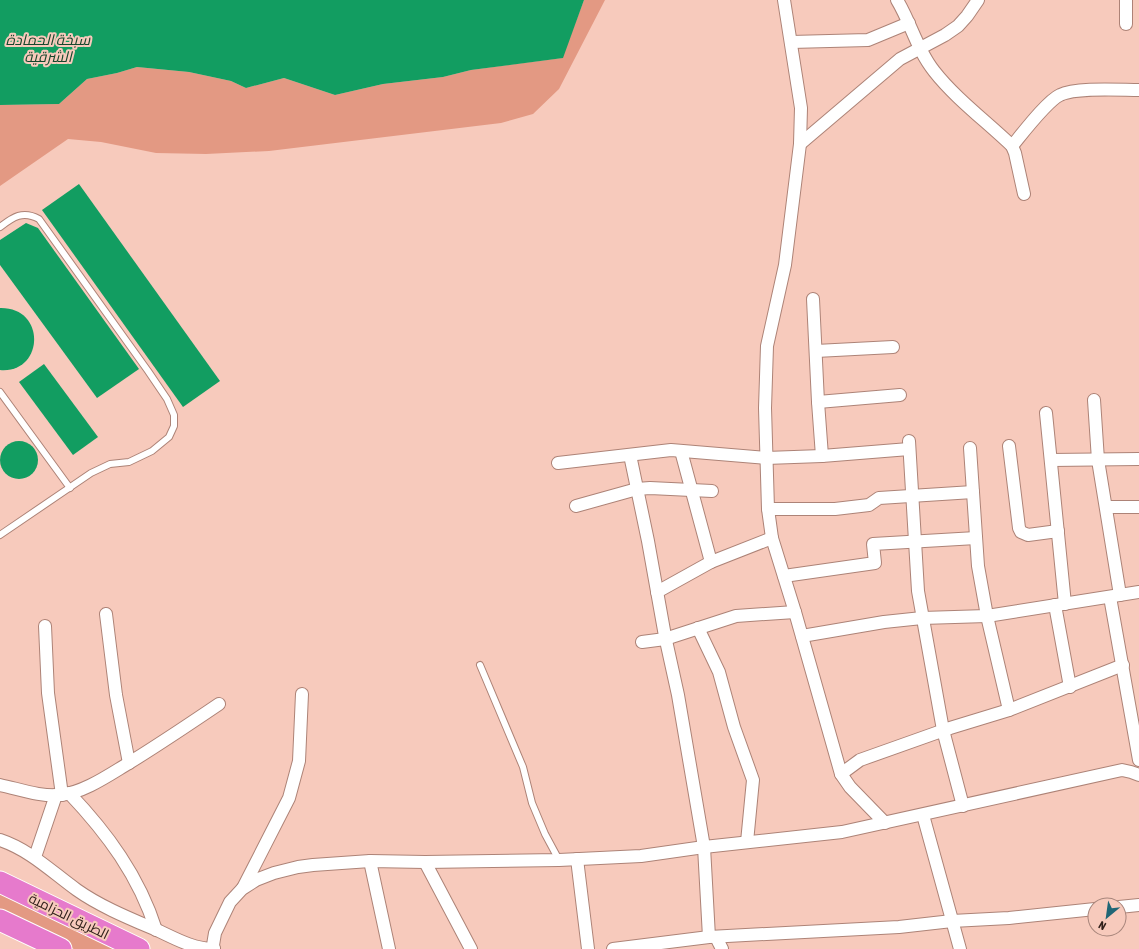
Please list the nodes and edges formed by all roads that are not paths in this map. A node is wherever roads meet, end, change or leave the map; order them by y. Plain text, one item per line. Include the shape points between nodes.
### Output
1 (784, 0) edge
2 (897, 0) edge
3 (978, 0) edge
4 (1126, 0) edge
5 (909, 23) junction
6 (1126, 24) dead end
7 (791, 42) junction
8 (919, 49) junction
9 (1139, 90) edge
10 (800, 144) junction
11 (1012, 146) junction
12 (1024, 194) dead end
13 (0, 227) edge
14 (813, 299) dead end
15 (893, 347) dead end
16 (816, 351) junction
17 (0, 392) edge
18 (900, 395) dead end
19 (1094, 400) dead end
20 (818, 402) junction
21 (1046, 413) dead end
22 (1009, 446) dead end
23 (970, 448) dead end
24 (681, 450) junction
25 (630, 455) junction
26 (822, 456) junction
27 (766, 458) junction
28 (1139, 459) edge
29 (1051, 460) junction
30 (1098, 460) junction
31 (558, 463) dead end
32 (70, 488) junction
33 (637, 489) junction
34 (691, 490) junction
35 (712, 491) dead end
36 (973, 492) junction
37 (912, 496) junction
38 (576, 506) dead end
39 (1106, 507) junction
40 (1139, 507) edge
41 (768, 508) junction
42 (1058, 531) junction
43 (0, 535) edge
44 (772, 538) junction
45 (976, 538) junction
46 (915, 542) junction
47 (711, 562) junction
48 (784, 576) junction
49 (657, 592) junction
50 (1139, 592) edge
51 (1115, 596) junction
52 (1060, 605) junction
53 (795, 612) junction
54 (106, 614) dead end
55 (987, 616) junction
56 (922, 618) junction
57 (45, 626) dead end
58 (698, 628) junction
59 (802, 636) junction
60 (665, 639) junction
61 (642, 642) dead end
62 (480, 665) dead end
63 (1123, 665) junction
64 (1070, 687) junction
65 (302, 694) dead end
66 (219, 704) dead end
67 (1009, 710) junction
68 (943, 730) junction
69 (1139, 760) edge
70 (129, 763) junction
71 (841, 774) junction
72 (1139, 775) edge
73 (0, 785) edge
74 (63, 794) junction
75 (963, 806) junction
76 (922, 815) junction
77 (885, 823) junction
78 (0, 840) edge
79 (747, 842) junction
80 (704, 847) junction
81 (35, 857) junction
82 (577, 859) junction
83 (559, 860) junction
84 (370, 861) junction
85 (425, 862) junction
86 (0, 882) edge
87 (242, 889) junction
88 (1139, 905) edge
89 (1127, 906) edge
90 (1087, 910) edge
91 (0, 920) edge
92 (952, 921) junction
93 (156, 930) junction
94 (713, 937) junction
95 (61, 949) edge
96 (139, 949) edge
97 (214, 949) edge
98 (389, 949) edge
99 (471, 949) edge
100 (588, 949) edge
101 (613, 949) edge
102 (722, 949) edge
103 (960, 949) edge

1 - 7 street
2 - 5 street
3 - 8 street via 958,26
4 - 6 street
5 - 7 street via 868,40
5 - 8 street
7 - 10 street via 801,108
8 - 10 street via 900,60
8 - 11 street via 933,71 949,88
9 - 11 street via 1072,91 1059,95
10 - 27 street via 785,265 767,346
11 - 12 street
13 - 32 lane via 11,218 22,214 39,219 148,370 174,415 174,426 169,437 152,451 129,462 110,464 91,473
14 - 16 street
15 - 16 street
16 - 20 street
17 - 32 lane
18 - 20 street
19 - 30 street
20 - 26 street
21 - 29 street
22 - 42 street via 1021,532 1028,535
23 - 36 street
24 - 25 street
24 - 27 street
24 - 34 street
25 - 31 street
25 - 33 street
26 - 27 street
26 - 37 street via 909,445
27 - 41 street
28 - 30 street
29 - 30 street
29 - 42 street
30 - 39 street
32 - 43 lane
33 - 34 street
33 - 38 street
33 - 49 street
34 - 35 street
34 - 47 street
36 - 37 street
36 - 45 street
37 - 41 street via 879,498 869,505 835,509
37 - 46 street
39 - 40 street
39 - 51 street
41 - 44 street
42 - 52 street
44 - 47 street
44 - 48 street
45 - 46 street
45 - 55 street
46 - 48 street via 873,544 875,563
46 - 56 street
47 - 49 street
48 - 53 street
49 - 60 street
50 - 51 street
51 - 52 street
51 - 63 street
52 - 55 street
52 - 64 street
53 - 58 street via 736,616
53 - 59 street
54 - 70 street via 116,695
55 - 56 street
55 - 67 street
56 - 59 street
56 - 68 street
57 - 74 street via 48,693
58 - 60 street
58 - 79 street via 719,672 734,727 753,780
59 - 71 street
60 - 61 street
60 - 80 street via 678,695
62 - 83 lane via 523,767 532,803
63 - 64 street
63 - 69 street
64 - 67 street
65 - 87 street via 299,761 289,798
66 - 70 street
67 - 68 street
68 - 71 street via 860,760
68 - 75 street
70 - 74 street via 103,778
71 - 77 street
72 - 75 street via 1122,770
73 - 74 street
74 - 81 street
74 - 93 street via 104,833 125,862
75 - 76 street
76 - 77 street
76 - 92 street
77 - 79 street via 842,832
78 - 81 street
79 - 80 street
80 - 82 street via 641,856
80 - 94 street
81 - 93 street via 87,897
82 - 83 street
82 - 100 street
83 - 85 street
84 - 85 street
84 - 87 street via 313,864 256,880
84 - 98 street
85 - 99 street
86 - 96 highway, الطريق الحزامية
87 - 97 street via 230,902 215,933
88 - 89 street
90 - 92 street
91 - 95 highway
92 - 94 street via 899,927
92 - 103 street
93 - 97 street via 190,945
94 - 101 street
94 - 102 street

